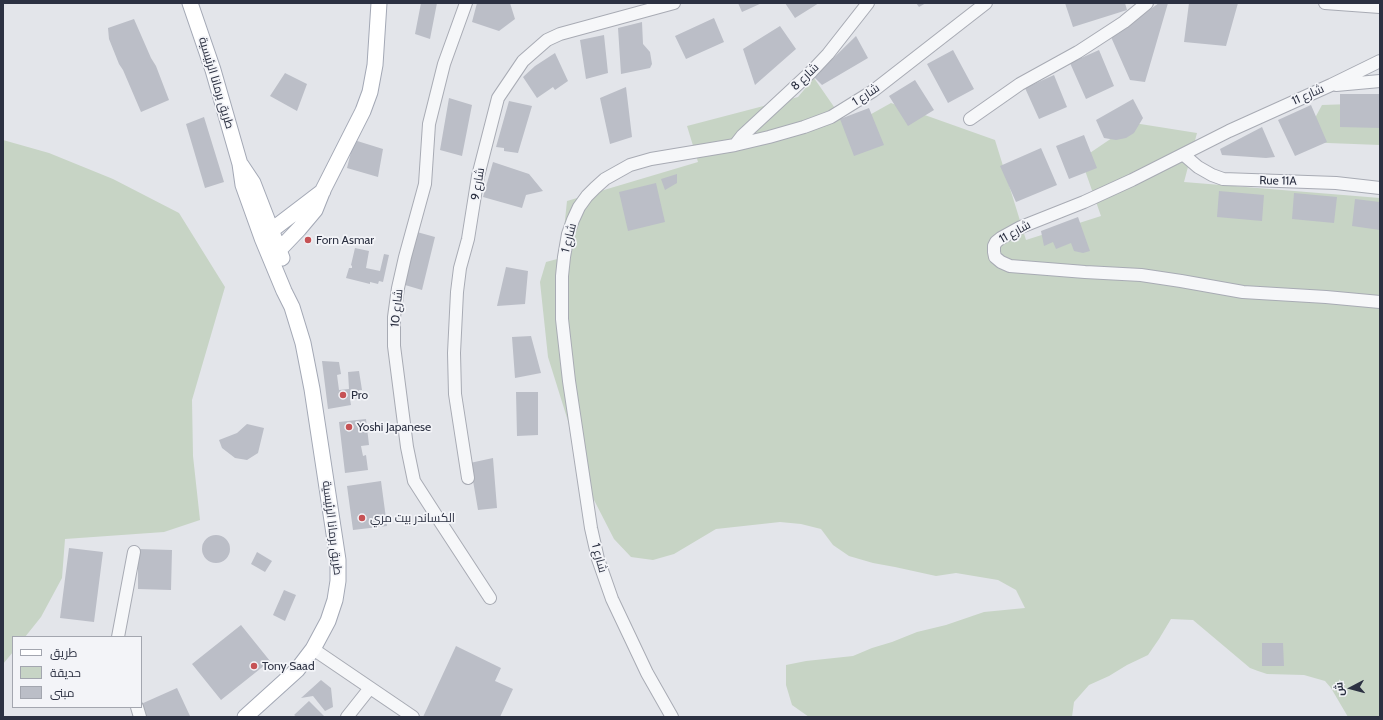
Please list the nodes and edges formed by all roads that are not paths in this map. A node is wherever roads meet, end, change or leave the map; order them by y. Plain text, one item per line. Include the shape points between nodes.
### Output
1 (190, 3) edge
2 (379, 3) edge
3 (466, 3) edge
4 (674, 3) edge
5 (868, 3) edge
6 (986, 3) edge
7 (1147, 3) edge
8 (1325, 3) edge
9 (1380, 7) edge
10 (1380, 61) edge
11 (1380, 81) edge
12 (1331, 85) junction
13 (970, 119) dead end
14 (735, 145) junction
15 (1184, 155) junction
16 (1380, 188) edge
17 (323, 190) junction
18 (267, 235) junction
19 (274, 252) junction
20 (1380, 302) edge
21 (468, 478) dead end
22 (134, 552) dead end
23 (490, 598) dead end
24 (118, 636) edge
25 (313, 649) junction
26 (370, 688) junction
27 (245, 717) edge
28 (347, 717) edge
29 (413, 717) edge
30 (672, 717) edge

1 - 18 main road, طريق برمانا الرئيسية via 213,70 240,164 253,183
2 - 17 main road via 375,65 370,92 360,118
3 - 23 street, شارع 10 via 444,64 429,124 425,184 398,288 394,346 406,447 414,481
4 - 21 street, شارع 9 via 560,34 547,40 522,62 498,98 478,176 456,292 455,394
5 - 14 street, شارع 8 via 818,65
6 - 14 street, شارع 1 via 873,91 831,117 804,127
7 - 13 street via 1124,22 1078,52 1020,84
8 - 9 street
10 - 12 street, شارع 11
11 - 12 street
12 - 15 street, شارع 11 via 1229,131
14 - 30 street, شارع 1 via 651,160 630,166 605,179 579,207 568,234 564,257 562,318 569,381 598,559 624,626
15 - 16 street, Rue 11A via 1198,167 1223,179 1336,183
15 - 20 street, شارع 11 via 1001,238 994,246 995,257 1010,266 1141,275 1243,292
17 - 18 main road
17 - 19 main road via 315,210 300,229
18 - 19 main road, طريق برمانا الرئيسية
19 - 25 main road, طريق برمانا الرئيسية via 291,282 292,307 303,343 312,389 338,560 335,600 328,621
22 - 24 street
25 - 26 street
25 - 27 main road, طريق برمانا الرئيسية via 297,670
26 - 28 street
26 - 29 street

